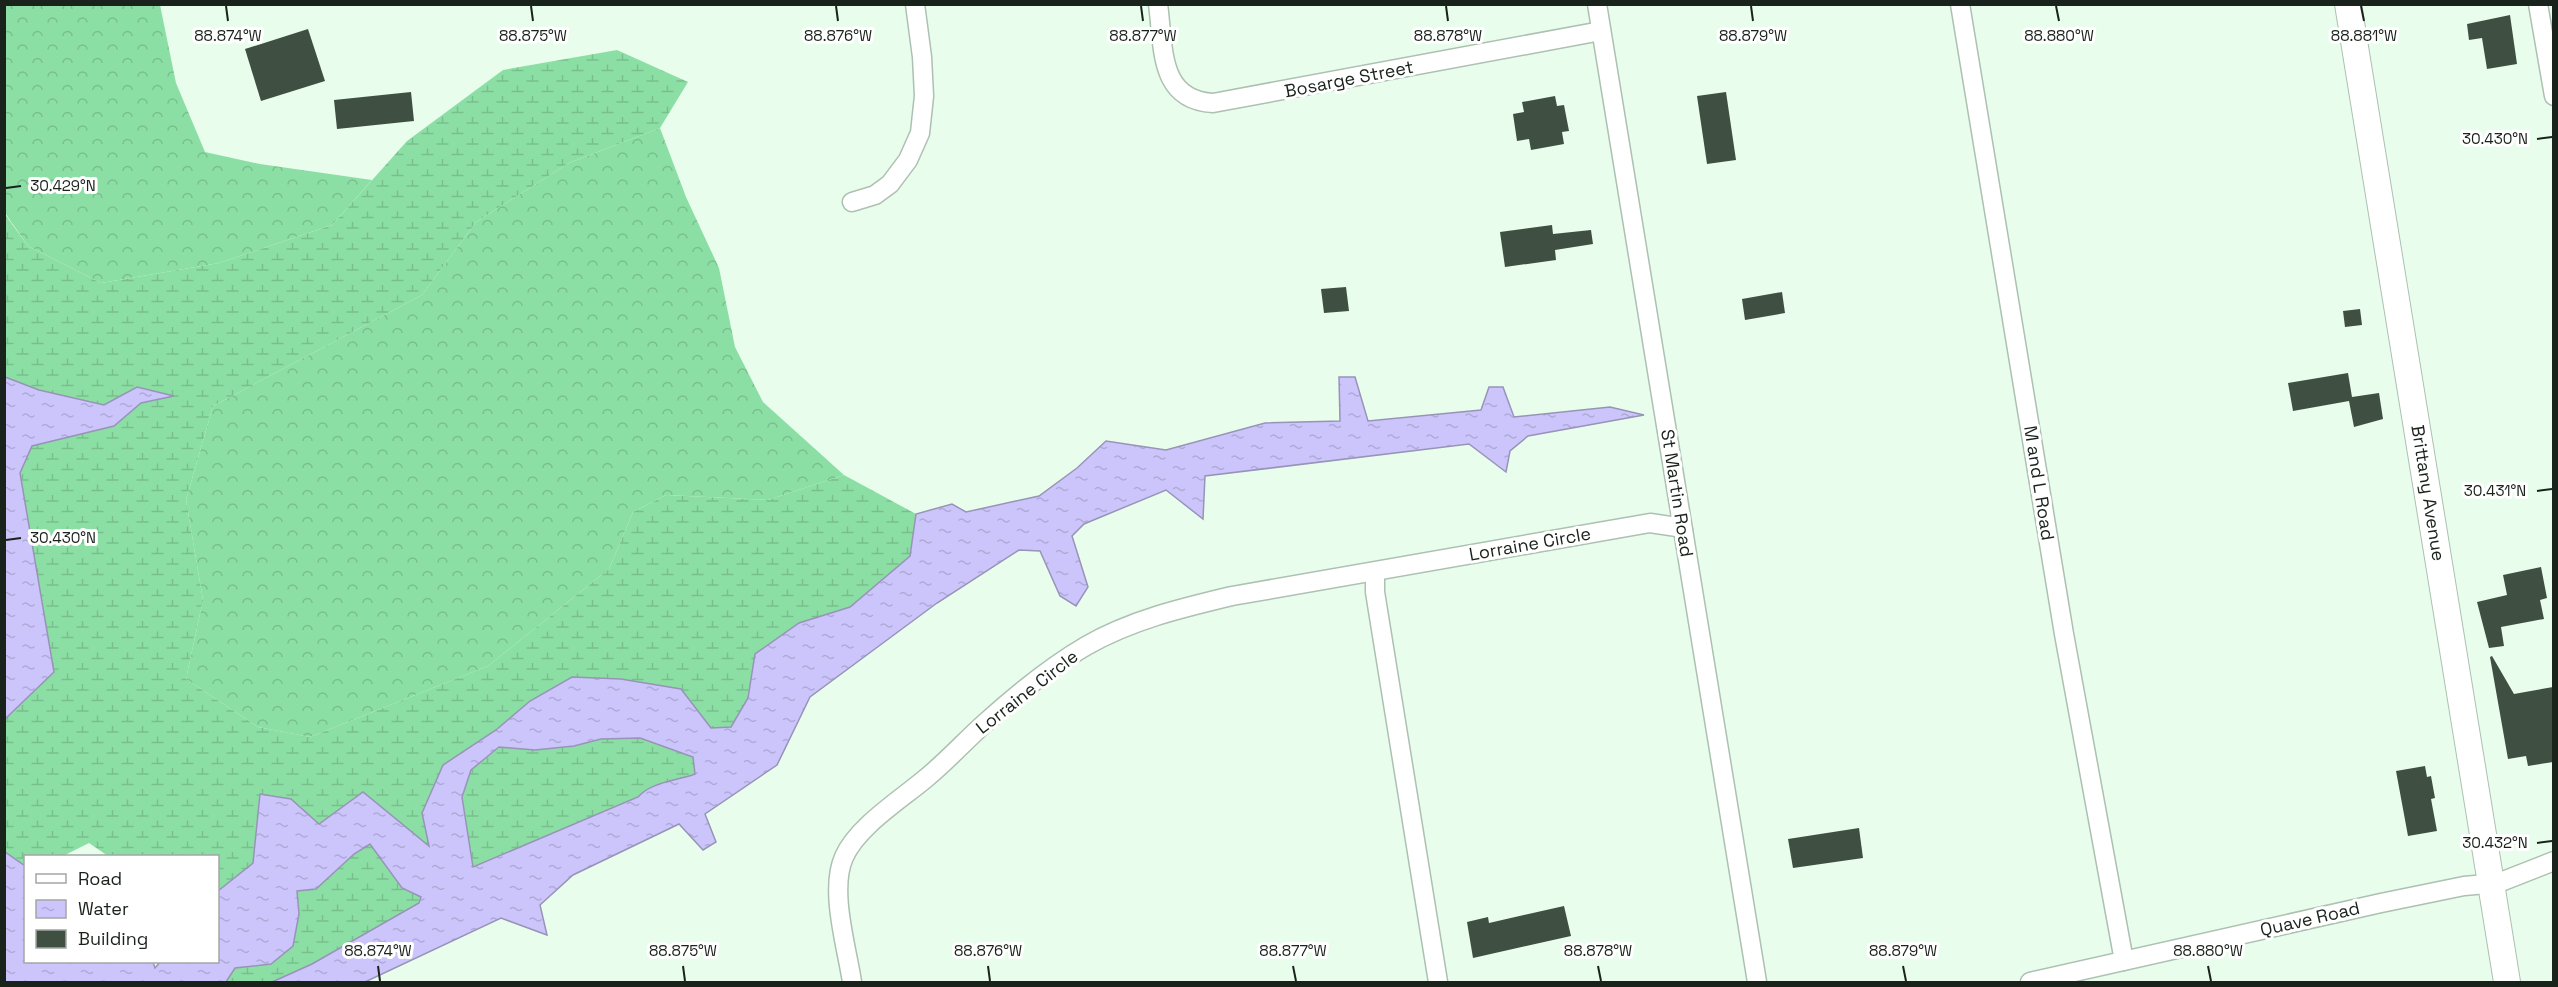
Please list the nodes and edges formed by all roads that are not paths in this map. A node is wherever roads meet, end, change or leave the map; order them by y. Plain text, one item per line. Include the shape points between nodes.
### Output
1 (915, 4) edge
2 (1597, 4) edge
3 (1960, 4) edge
4 (2348, 4) edge
5 (2538, 4) edge
6 (1158, 9) edge
7 (1601, 31) junction
8 (2553, 96) edge
9 (852, 202) dead end
10 (1683, 530) junction
11 (1375, 572) junction
12 (2553, 861) edge
13 (2491, 884) junction
14 (2124, 961) junction
15 (852, 982) edge
16 (1438, 982) edge
17 (1756, 982) edge
18 (2030, 982) edge
19 (2507, 982) edge

1 - 9 street via 924,96 920,133 908,160 890,184 875,195
2 - 7 street, St Martin Road
3 - 14 street, M and L Road via 2064,634
4 - 13 street, Brittany Avenue
5 - 8 street
6 - 7 street, Bosarge Street via 1167,69 1175,88 1200,103
7 - 10 street, St Martin Road
10 - 11 street, Lorraine Circle via 1650,523
10 - 17 street, St Martin Road
11 - 15 street, Lorraine Circle via 1232,596 1171,611 1124,627 1040,678 878,817 850,846 838,877
11 - 16 street via 1375,592
12 - 13 street, Quave Road
13 - 14 street, Quave Road via 2381,903
13 - 19 street, Brittany Avenue
14 - 18 street, Quave Road

